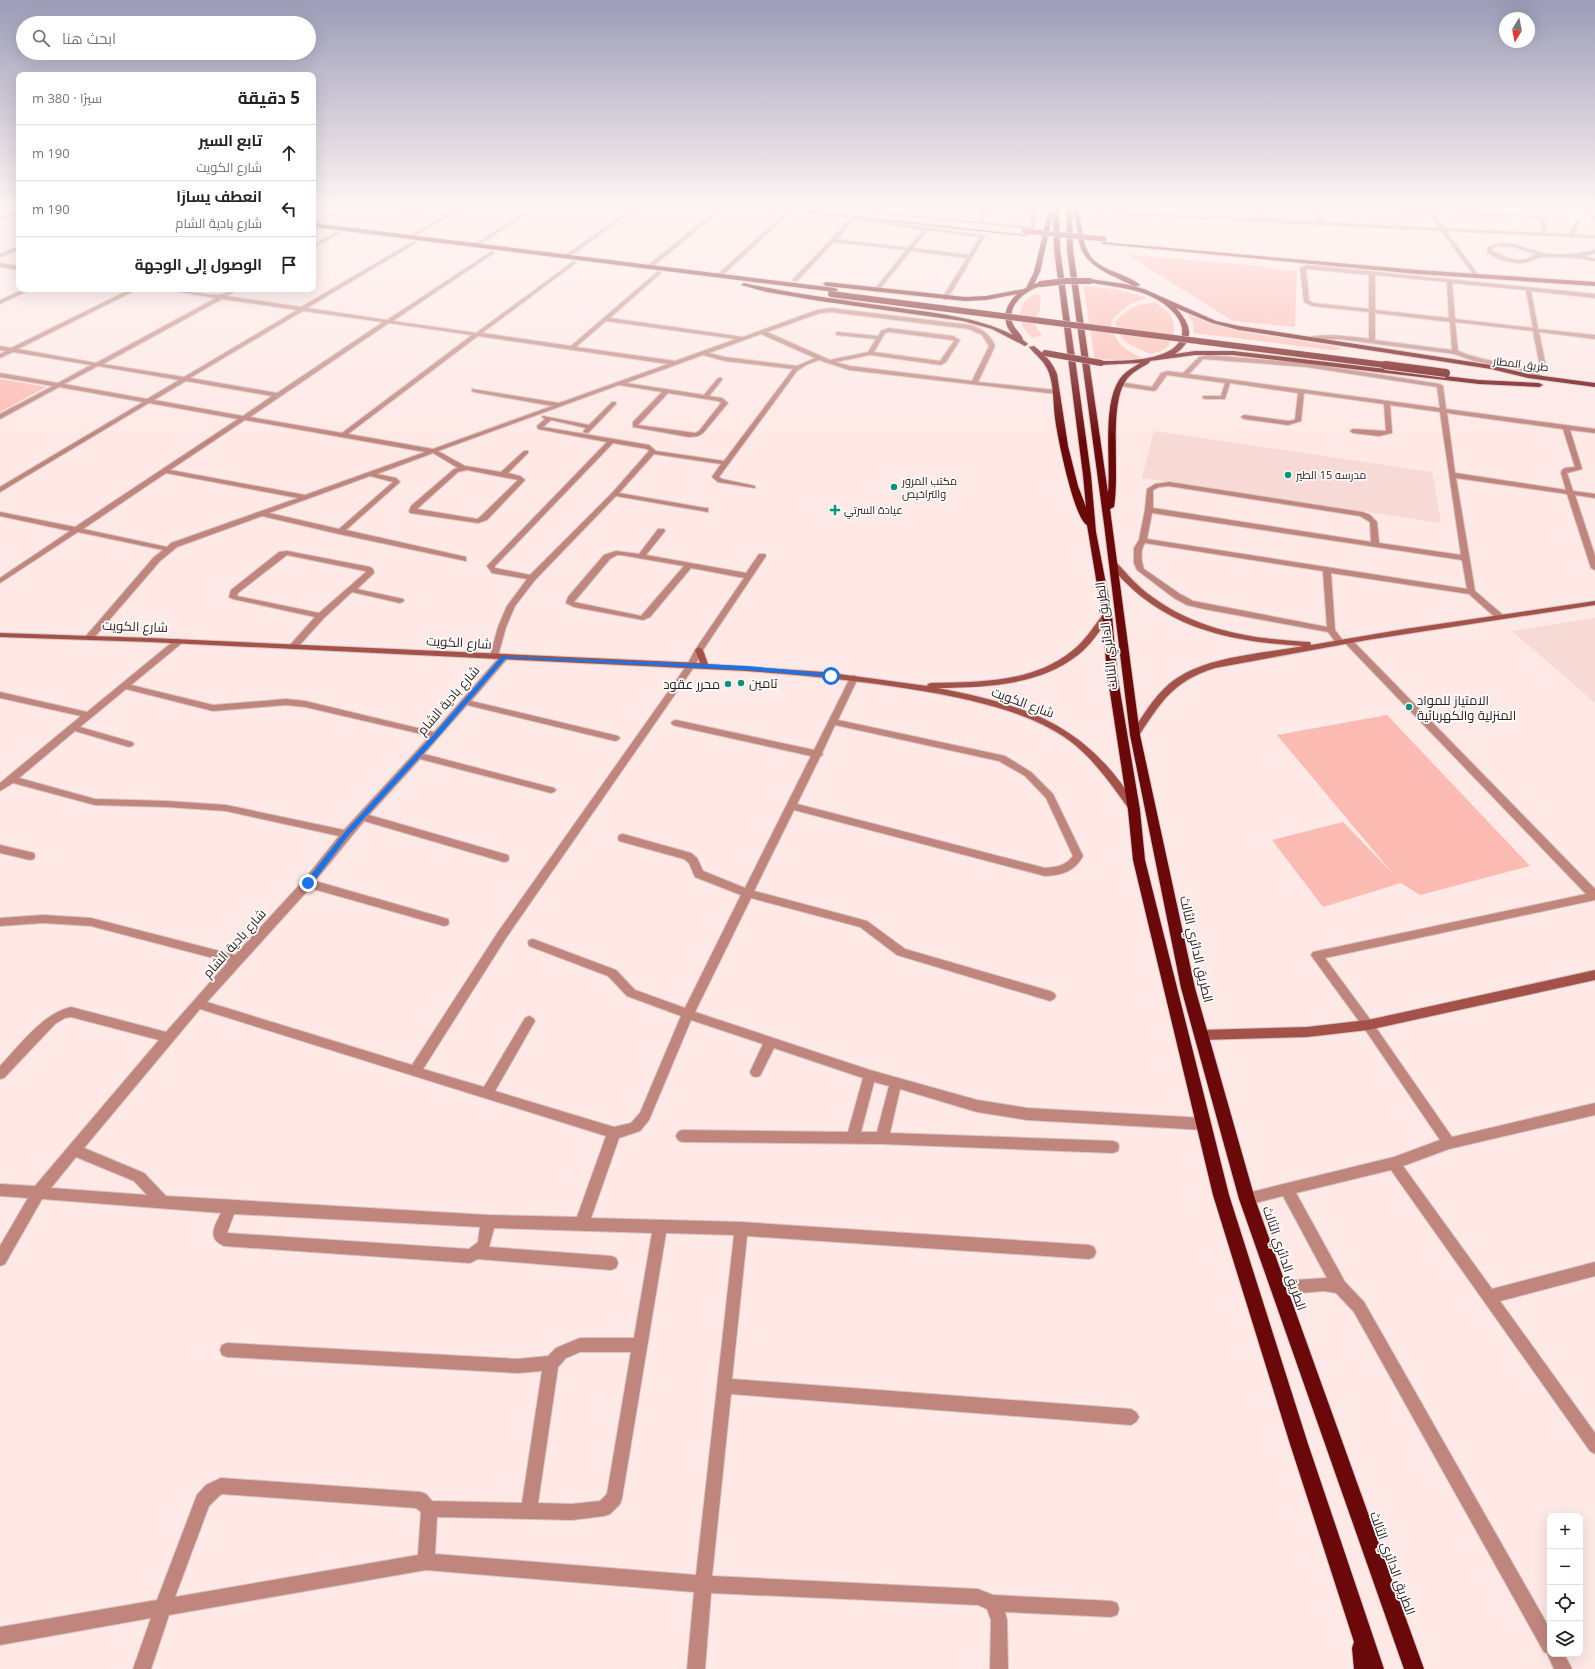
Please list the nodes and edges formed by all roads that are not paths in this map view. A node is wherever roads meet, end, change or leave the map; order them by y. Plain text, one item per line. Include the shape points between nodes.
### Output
1 (341, 285) edge
2 (442, 285) edge
3 (543, 285) edge
4 (644, 285) edge
5 (745, 285) edge
6 (751, 285) edge
7 (785, 285) edge
8 (835, 285) edge
9 (881, 285) edge
10 (953, 285) edge
11 (1029, 285) edge
12 (1039, 285) edge
13 (1062, 285) edge
14 (1075, 285) edge
15 (1113, 285) edge
16 (1137, 285) edge
17 (1305, 285) edge
18 (1372, 285) edge
19 (1449, 285) edge
20 (1487, 285) edge
21 (1528, 289) junction
22 (877, 290) junction
23 (1026, 290) junction
24 (22, 292) edge
25 (129, 292) edge
26 (186, 292) edge
27 (230, 292) edge
28 (833, 292) junction
29 (1148, 292) junction
30 (1595, 296) edge
31 (221, 297) junction
32 (945, 298) junction
33 (1159, 298) junction
34 (0, 302) edge
35 (303, 309) junction
36 (1371, 311) junction
37 (605, 319) junction
38 (1452, 320) junction
39 (388, 321) junction
40 (1535, 330) junction
41 (762, 332) junction
42 (478, 334) junction
43 (838, 334) dead end
44 (1595, 337) edge
45 (879, 338) junction
46 (743, 339) junction
47 (1306, 339) junction
48 (1372, 341) junction
49 (1029, 346) junction
50 (0, 348) edge
51 (572, 348) junction
52 (12, 350) junction
53 (1455, 352) junction
54 (703, 353) junction
55 (870, 353) junction
56 (0, 356) edge
57 (819, 358) junction
58 (1158, 358) junction
59 (1150, 360) junction
60 (829, 362) junction
61 (675, 363) junction
62 (96, 364) junction
63 (1543, 367) dead end
64 (797, 368) junction
65 (1446, 370) junction
66 (0, 375) edge
67 (1185, 375) junction
68 (1528, 376) junction
69 (720, 378) dead end
70 (185, 379) junction
71 (1228, 381) junction
72 (1541, 382) junction
73 (974, 383) junction
74 (619, 384) junction
75 (1120, 384) junction
76 (58, 385) junction
77 (1595, 385) edge
78 (474, 390) dead end
79 (666, 391) junction
80 (1301, 391) junction
81 (1056, 392) junction
82 (1595, 392) edge
83 (277, 395) junction
84 (705, 397) junction
85 (1205, 397) dead end
86 (149, 401) junction
87 (1388, 402) junction
88 (614, 403) dead end
89 (560, 405) junction
90 (1443, 410) junction
91 (537, 413) junction
92 (0, 417) edge
93 (243, 417) junction
94 (1244, 417) dead end
95 (550, 418) junction
96 (590, 427) junction
97 (1566, 427) junction
98 (1353, 431) dead end
99 (1595, 431) edge
100 (343, 435) junction
101 (581, 436) junction
102 (611, 441) junction
103 (433, 451) junction
104 (526, 452) dead end
105 (652, 452) junction
106 (725, 463) junction
107 (463, 468) junction
108 (164, 471) junction
109 (370, 474) junction
110 (503, 474) junction
111 (1452, 476) junction
112 (753, 487) dead end
113 (0, 490) edge
114 (1569, 492) junction
115 (614, 494) junction
116 (1595, 496) edge
117 (306, 497) junction
118 (705, 510) dead end
119 (1149, 510) junction
120 (0, 514) edge
121 (260, 514) junction
122 (1108, 524) junction
123 (77, 530) junction
124 (661, 530) dead end
125 (339, 532) junction
126 (1092, 532) junction
127 (1143, 541) junction
128 (1375, 544) junction
129 (168, 549) junction
130 (640, 556) junction
131 (762, 556) dead end
132 (1465, 558) junction
133 (463, 559) dead end
134 (1113, 564) junction
135 (689, 565) junction
136 (1595, 568) edge
137 (1327, 570) junction
138 (748, 576) junction
139 (532, 578) junction
140 (0, 581) edge
141 (352, 590) junction
142 (1471, 592) junction
143 (400, 601) dead end
144 (1595, 603) edge
145 (1107, 615) junction
146 (321, 616) junction
147 (1500, 617) junction
148 (1331, 630) junction
149 (0, 635) edge
150 (89, 638) junction
151 (179, 641) junction
152 (1344, 642) junction
153 (1327, 644) junction
154 (293, 647) junction
155 (699, 650) junction
156 (499, 656) junction
157 (691, 665) junction
158 (705, 666) junction
159 (854, 678) junction
160 (125, 686) junction
161 (916, 687) junction
162 (0, 696) edge
163 (465, 702) junction
164 (88, 715) junction
165 (833, 722) junction
166 (676, 724) dead end
167 (73, 728) junction
168 (436, 735) junction
169 (1135, 735) junction
170 (615, 738) dead end
171 (129, 744) dead end
172 (818, 754) junction
173 (418, 755) junction
174 (11, 779) junction
175 (0, 788) edge
176 (551, 790) dead end
177 (792, 806) junction
178 (1134, 810) junction
179 (362, 817) junction
180 (346, 834) junction
181 (622, 838) dead end
182 (0, 849) edge
183 (30, 856) dead end
184 (504, 858) dead end
185 (308, 883) junction
186 (747, 893) junction
187 (1595, 896) edge
188 (0, 922) edge
189 (444, 922) dead end
190 (533, 943) dead end
191 (237, 960) junction
192 (1595, 975) edge
193 (1050, 996) dead end
194 (198, 1004) junction
195 (688, 1014) junction
196 (529, 1020) dead end
197 (1368, 1025) junction
198 (1201, 1035) junction
199 (168, 1038) junction
200 (771, 1042) junction
201 (415, 1071) junction
202 (756, 1072) dead end
203 (0, 1074) edge
204 (870, 1075) junction
205 (896, 1082) junction
206 (487, 1094) junction
207 (1595, 1109) edge
208 (1204, 1124) junction
209 (614, 1133) junction
210 (682, 1136) dead end
211 (853, 1137) junction
212 (882, 1138) junction
213 (1449, 1142) junction
214 (1113, 1147) dead end
215 (74, 1150) junction
216 (1394, 1163) junction
217 (0, 1190) edge
218 (1287, 1190) junction
219 (40, 1192) junction
220 (1247, 1199) junction
221 (162, 1202) junction
222 (230, 1207) junction
223 (488, 1221) junction
224 (582, 1223) junction
225 (660, 1226) junction
226 (741, 1229) junction
227 (1089, 1252) dead end
228 (478, 1253) junction
229 (0, 1259) edge
230 (612, 1263) dead end
231 (1595, 1269) edge
232 (1340, 1287) junction
233 (1278, 1288) junction
234 (1488, 1297) junction
235 (639, 1345) junction
236 (227, 1350) dead end
237 (551, 1363) junction
238 (724, 1386) junction
239 (1131, 1417) dead end
240 (1595, 1446) edge
241 (429, 1509) junction
242 (529, 1511) junction
243 (426, 1562) junction
244 (703, 1584) junction
245 (993, 1604) junction
246 (163, 1607) junction
247 (1111, 1609) dead end
248 (1361, 1633) junction
249 (0, 1636) edge
250 (1547, 1641) edge
251 (1557, 1657) edge
252 (142, 1669) edge
253 (696, 1669) edge
254 (999, 1669) edge
255 (1364, 1669) edge
256 (1374, 1669) edge
257 (1414, 1669) edge
258 (1563, 1669) edge

1 - 35 street
2 - 39 street
3 - 42 street
4 - 37 street
5 - 49 highway via 787,294 964,319 994,328
6 - 28 highway
7 - 28 highway
8 - 22 highway
9 - 22 street
10 - 32 street
11 - 23 highway
12 - 23 highway, bridge
13 - 126 highway, الطريق الدائري الثالث
14 - 122 highway, الطريق الدائري الثالث
15 - 29 highway, bridge
16 - 29 highway
17 - 36 street via 1307,303
18 - 36 street
19 - 38 street
20 - 21 street
21 - 30 street
21 - 40 street
22 - 32 highway
23 - 32 highway via 986,298
23 - 49 highway via 1013,300 1007,316 1013,332
24 - 34 street
25 - 52 street
26 - 31 street
27 - 31 street
28 - 65 highway, bridge
29 - 33 highway
31 - 35 street
31 - 62 street
33 - 47 highway via 1224,325
33 - 58 highway via 1181,318 1186,332 1181,346
35 - 39 street
35 - 70 street
36 - 38 street
36 - 48 street
37 - 46 street
37 - 51 street
38 - 40 street
38 - 53 street
39 - 42 street
39 - 83 street
40 - 44 street
40 - 63 street
41 - 46 street
41 - 57 street
41 - 73 street via 826,310 970,327 981,331 992,346
42 - 51 street
42 - 100 street
43 - 45 street
45 - 55 street
45 - 55 street via 883,332 892,330 957,340 941,363
46 - 54 street
47 - 48 street via 1330,336
47 - 68 highway via 1491,367
48 - 53 street
49 - 59 highway, bridge via 1045,353 1078,360
49 - 81 highway via 1050,366
50 - 52 street
51 - 61 street
52 - 56 street
52 - 62 street
53 - 72 street via 1465,357 1520,368
54 - 61 street
54 - 64 street via 725,359
55 - 60 street
57 - 60 street
57 - 64 street
58 - 59 highway
58 - 72 highway via 1195,353 1232,353 1479,382
59 - 75 highway via 1132,370
60 - 73 street via 856,369
61 - 74 street
62 - 70 street
62 - 76 street
64 - 106 street
65 - 68 highway, طريق المطار
65 - 72 highway, طريق المطار
66 - 76 street
67 - 71 street
67 - 75 street via 1165,373 1152,389
67 - 90 street via 1202,358 1208,357 1341,370 1440,386
68 - 72 highway, طريق المطار
69 - 84 street
70 - 83 street
70 - 86 street
71 - 80 street
71 - 85 street via 1223,398
72 - 77 highway, طريق المطار
72 - 82 highway, طريق المطار
73 - 81 street
74 - 79 street
74 - 89 street
75 - 122 highway via 1113,422 1113,476
76 - 86 street
76 - 92 street
78 - 89 street
79 - 84 street
79 - 84 street via 635,426 689,435 699,434 725,403 720,399
80 - 87 street
80 - 94 street via 1298,421 1288,423
81 - 126 highway via 1072,479 1080,507
83 - 93 street
86 - 93 street
86 - 113 street
87 - 90 street
87 - 98 street via 1389,433
88 - 96 street
89 - 91 street
90 - 97 street
90 - 111 street
91 - 95 street
91 - 103 street
93 - 100 street
93 - 108 street
95 - 96 street
95 - 101 street via 540,428
96 - 101 street
97 - 99 street
97 - 114 street via 1579,468 1564,471
100 - 103 street
101 - 102 street
102 - 105 street via 651,448
102 - 139 street via 491,566 495,571
103 - 107 street
103 - 109 street
104 - 110 street
105 - 106 street
105 - 115 street
106 - 112 street via 715,479
107 - 110 street
107 - 110 street via 456,470 413,511 474,521 482,520 522,481 521,478
108 - 117 street
108 - 123 street
109 - 117 street
109 - 125 street via 397,482
111 - 114 street
111 - 132 street
114 - 116 street
114 - 136 street
115 - 118 street
115 - 139 street
117 - 121 street
119 - 127 street
119 - 128 street
119 - 128 street via 1150,489 1169,484 1362,514 1374,521
120 - 123 street
121 - 125 street
121 - 129 street
122 - 134 highway, الطريق الدائري الثالث
123 - 129 street
123 - 140 street
124 - 130 street
125 - 133 street
126 - 145 highway, الطريق الدائري الثالث
127 - 137 street
127 - 148 street via 1138,548 1138,563 1141,570 1190,603
128 - 132 street
129 - 150 street
130 - 135 street
130 - 135 street via 611,554 570,603 643,618
131 - 138 street
132 - 142 street
134 - 153 main road via 1138,590 1155,603 1213,631 1257,641
134 - 169 highway, الطريق الدائري الثالث
135 - 138 street
137 - 142 street
137 - 148 street
138 - 155 street
139 - 156 street via 511,606 502,627
141 - 143 street
141 - 146 street
141 - 146 street via 370,571 287,553 282,554 232,594 233,597
142 - 147 street
144 - 147 main road
145 - 161 main road, شارع الكويت via 1076,652 1040,674 988,684
145 - 178 highway, الطريق الدائري الثالث via 1112,673
146 - 154 street
147 - 152 main road
148 - 152 street
149 - 150 main road, شارع الكويت
150 - 151 main road, شارع الكويت
151 - 154 main road, شارع الكويت
151 - 160 street
152 - 153 main road
152 - 187 street
153 - 169 main road via 1199,670 1173,684 1156,702
154 - 156 main road, شارع الكويت
155 - 157 street
155 - 158 main road
156 - 157 main road, شارع الكويت
156 - 163 street, شارع بادية الشام
157 - 158 main road, شارع الكويت
157 - 201 street via 502,934
158 - 159 main road, شارع الكويت
159 - 161 main road, شارع الكويت
159 - 165 street
160 - 164 street
160 - 168 street via 213,708 286,702 305,704
161 - 178 main road, شارع الكويت via 1008,708 1042,720 1088,750 1109,774
162 - 164 street
163 - 168 street, شارع بادية الشام
163 - 170 street
164 - 167 street
165 - 172 street
165 - 177 street via 1002,758 1028,774 1050,796 1078,856 1072,865 1062,870 1044,872
166 - 172 street
167 - 171 street
167 - 174 street
168 - 173 street, شارع بادية الشام
169 - 198 highway, الطريق الدائري الثالث via 1186,981
172 - 177 street
173 - 176 street
173 - 179 street, شارع بادية الشام
174 - 175 street
174 - 180 street via 95,802 226,808
177 - 186 street
178 - 208 highway, الطريق الدائري الثالث via 1142,874
179 - 180 street, شارع بادية الشام
179 - 184 street
180 - 185 street, شارع بادية الشام
181 - 186 street via 686,856 693,861 699,874
182 - 183 street
185 - 189 street
185 - 191 street, شارع بادية الشام
186 - 193 street via 863,924 901,952
186 - 195 street
187 - 197 street via 1316,955
188 - 191 street via 43,919 90,922
190 - 195 street via 612,973 631,993
191 - 194 street, شارع بادية الشام
192 - 197 main road
194 - 199 street, شارع بادية الشام
194 - 201 street
195 - 200 street
195 - 209 street via 645,1116 640,1124 632,1129
196 - 206 street
197 - 198 main road via 1307,1032
197 - 213 street
198 - 220 highway, الطريق الدائري الثالث
199 - 203 street via 71,1012 50,1021
199 - 215 street, شارع بادية الشام
200 - 202 street
200 - 204 street
201 - 206 street
204 - 205 street
204 - 211 street
205 - 208 street via 977,1106 1027,1114
205 - 212 street
206 - 209 street
207 - 213 street
208 - 248 highway, الطريق الدائري الثالث via 1221,1195
209 - 224 street
210 - 211 street
211 - 212 street
212 - 214 street
213 - 216 street
215 - 219 street, شارع بادية الشام
215 - 221 street via 139,1177
216 - 218 street
216 - 234 street
217 - 219 street
218 - 220 street
218 - 232 street
219 - 221 street
219 - 229 street, شارع بادية الشام
220 - 233 highway, الطريق الدائري الثالث
221 - 222 street
222 - 223 street
222 - 228 street via 220,1231 220,1236 224,1239 470,1256
223 - 224 street
223 - 228 street via 483,1247
224 - 225 street
225 - 226 street
225 - 235 street
226 - 227 street
226 - 238 street
228 - 230 street
231 - 234 street
232 - 233 street via 1324,1284
232 - 250 street via 1359,1307
233 - 257 highway, الطريق الدائري الثالث
234 - 240 street
235 - 237 street via 580,1345 561,1353
235 - 242 street via 614,1498 604,1508 572,1512
236 - 237 street via 518,1366
237 - 242 street
238 - 239 street
238 - 244 street
241 - 242 street
241 - 243 street
241 - 246 street via 420,1500 220,1486 202,1501
243 - 244 street
243 - 246 street
244 - 245 street via 978,1597
244 - 253 street
245 - 247 street
245 - 254 street via 999,1620
246 - 249 street
246 - 252 street
248 - 255 highway
248 - 256 highway, الطريق الدائري الثالث
251 - 258 street

